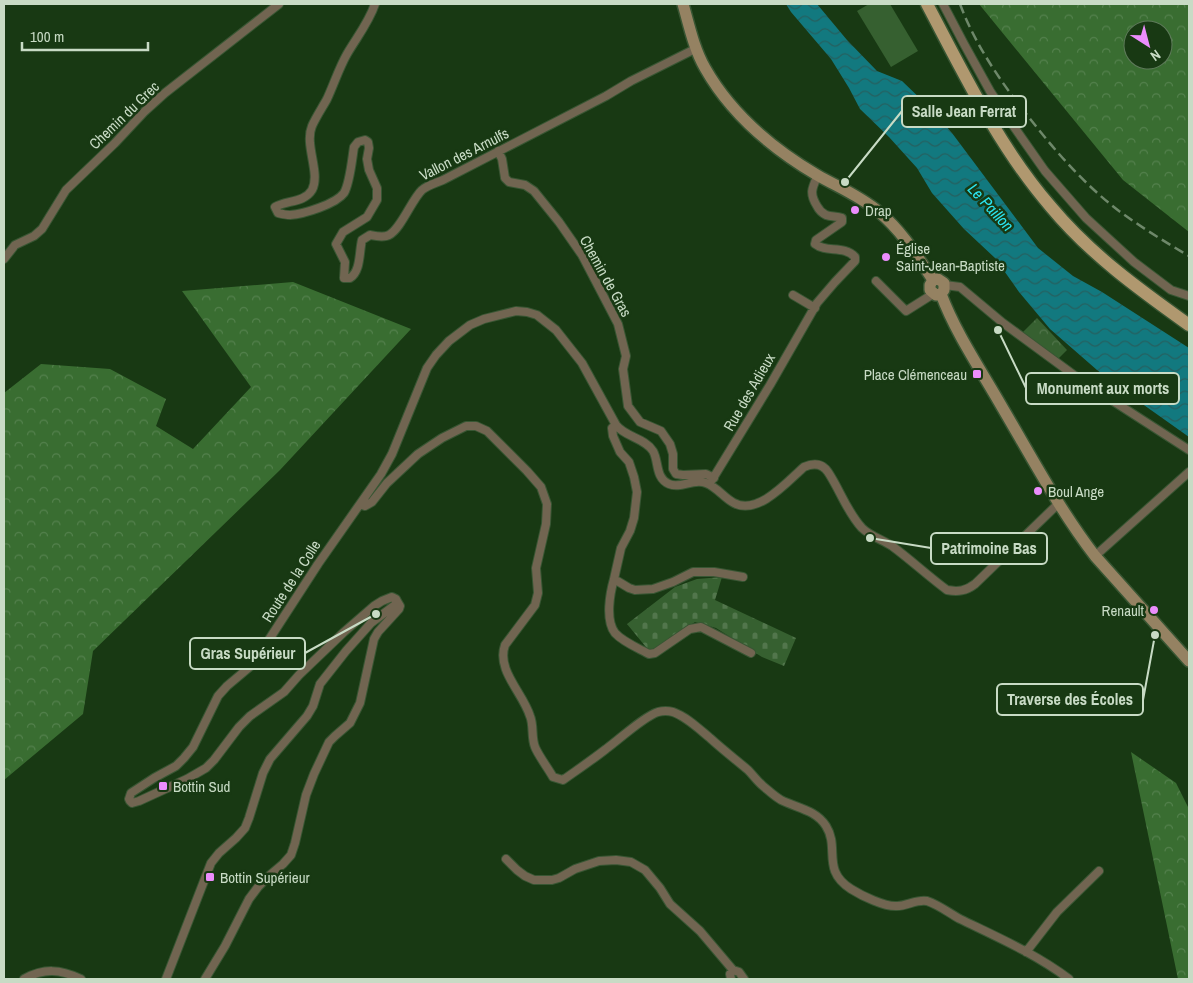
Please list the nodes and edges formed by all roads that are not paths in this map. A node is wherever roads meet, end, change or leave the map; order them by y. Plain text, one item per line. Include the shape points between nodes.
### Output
1 (279, 4) edge
2 (375, 4) edge
3 (683, 4) edge
4 (927, 4) edge
5 (934, 4) edge
6 (943, 4) edge
7 (697, 48) junction
8 (498, 151) junction
9 (818, 175) junction
10 (4, 259) edge
11 (876, 281) dead end
12 (940, 291) junction
13 (793, 295) dead end
14 (1189, 296) edge
15 (814, 311) junction
16 (1189, 319) edge
17 (1189, 325) edge
18 (616, 425) junction
19 (1189, 450) edge
20 (1189, 472) edge
21 (712, 481) junction
22 (1059, 503) junction
23 (360, 504) junction
24 (1095, 556) junction
25 (744, 578) dead end
26 (614, 579) junction
27 (397, 601) junction
28 (751, 652) dead end
29 (1189, 661) edge
30 (506, 859) dead end
31 (1099, 871) dead end
32 (1026, 952) junction
33 (733, 970) junction
34 (24, 979) edge
35 (81, 979) edge
36 (166, 979) edge
37 (205, 979) edge
38 (732, 979) edge
39 (744, 979) edge
40 (1069, 979) edge

1 - 10 street, Chemin du Grec via 144,112 66,190 42,229 15,245
2 - 8 street, Vallon des Arnulfs via 312,127 310,137 315,182 312,189 308,196 275,206 278,213 290,215 317,209 336,200 347,186 354,146 358,142 368,142 368,164 377,188 377,200 367,216 343,232 336,244 345,262 344,278 350,278 358,266 362,240 370,235 389,235 421,190
3 - 7 street
4 - 17 main road via 986,114 1031,183 1082,240 1118,272
5 - 16 main road via 991,110 1058,207 1122,268
6 - 14 street via 990,91 1044,171 1086,218 1134,262 1171,290
7 - 8 street, Vallon des Arnulfs
7 - 9 street via 704,67 739,114 792,160
8 - 21 street, Chemin de Gras via 509,182 525,185 534,191 582,255 618,324 626,356 623,369 628,406 640,422 661,431 670,444 676,474 706,474
9 - 12 street via 863,200 890,222 933,280 940,280
9 - 15 street, Rue des Adieux via 812,197 824,214 839,216 842,222 816,240 816,244 844,250 852,254 855,261 817,303
11 - 12 street via 906,311
12 - 19 street via 960,287 1082,381
12 - 22 street via 948,314
13 - 15 street
15 - 21 street, Rue des Adieux
18 - 21 street via 650,447 659,474 666,483 676,486
18 - 23 street via 582,363 551,326 527,312 516,311 484,319 470,325 436,356 392,454
18 - 26 street via 612,428 613,436 629,462 637,492 634,518 621,548
20 - 24 street
21 - 22 street via 733,503 752,505 771,496 804,467 811,464 822,466 866,532 892,546 947,590 954,592 975,584
22 - 24 street
23 - 27 street, Route de la Colle via 252,665 218,696 184,758 131,793 130,801 139,802 206,768 250,716 284,692 344,632 382,601 392,597
23 - 32 street via 365,506 372,502 418,454 442,438 466,426 487,430 541,487 547,504 536,568 538,593 534,605 502,651 503,663 531,717 535,747 553,777 563,780 643,720 658,712 671,711 695,726 772,794 819,818 830,835 837,876 852,890 892,906 925,901
24 - 29 street
25 - 26 street via 693,572 653,590 635,590
26 - 28 street via 608,613 614,631 648,654 655,653 690,629 701,627
27 - 36 street via 346,650 320,684 307,716 270,759 245,828 211,863
27 - 37 street via 399,608 374,639 356,714 330,742 314,774 291,855 249,899
30 - 33 street via 534,880 559,878 599,861 631,862 645,870 670,904 700,931
31 - 32 street via 1057,912
32 - 40 street
33 - 38 street via 730,974
33 - 39 street
34 - 35 street via 56,971

